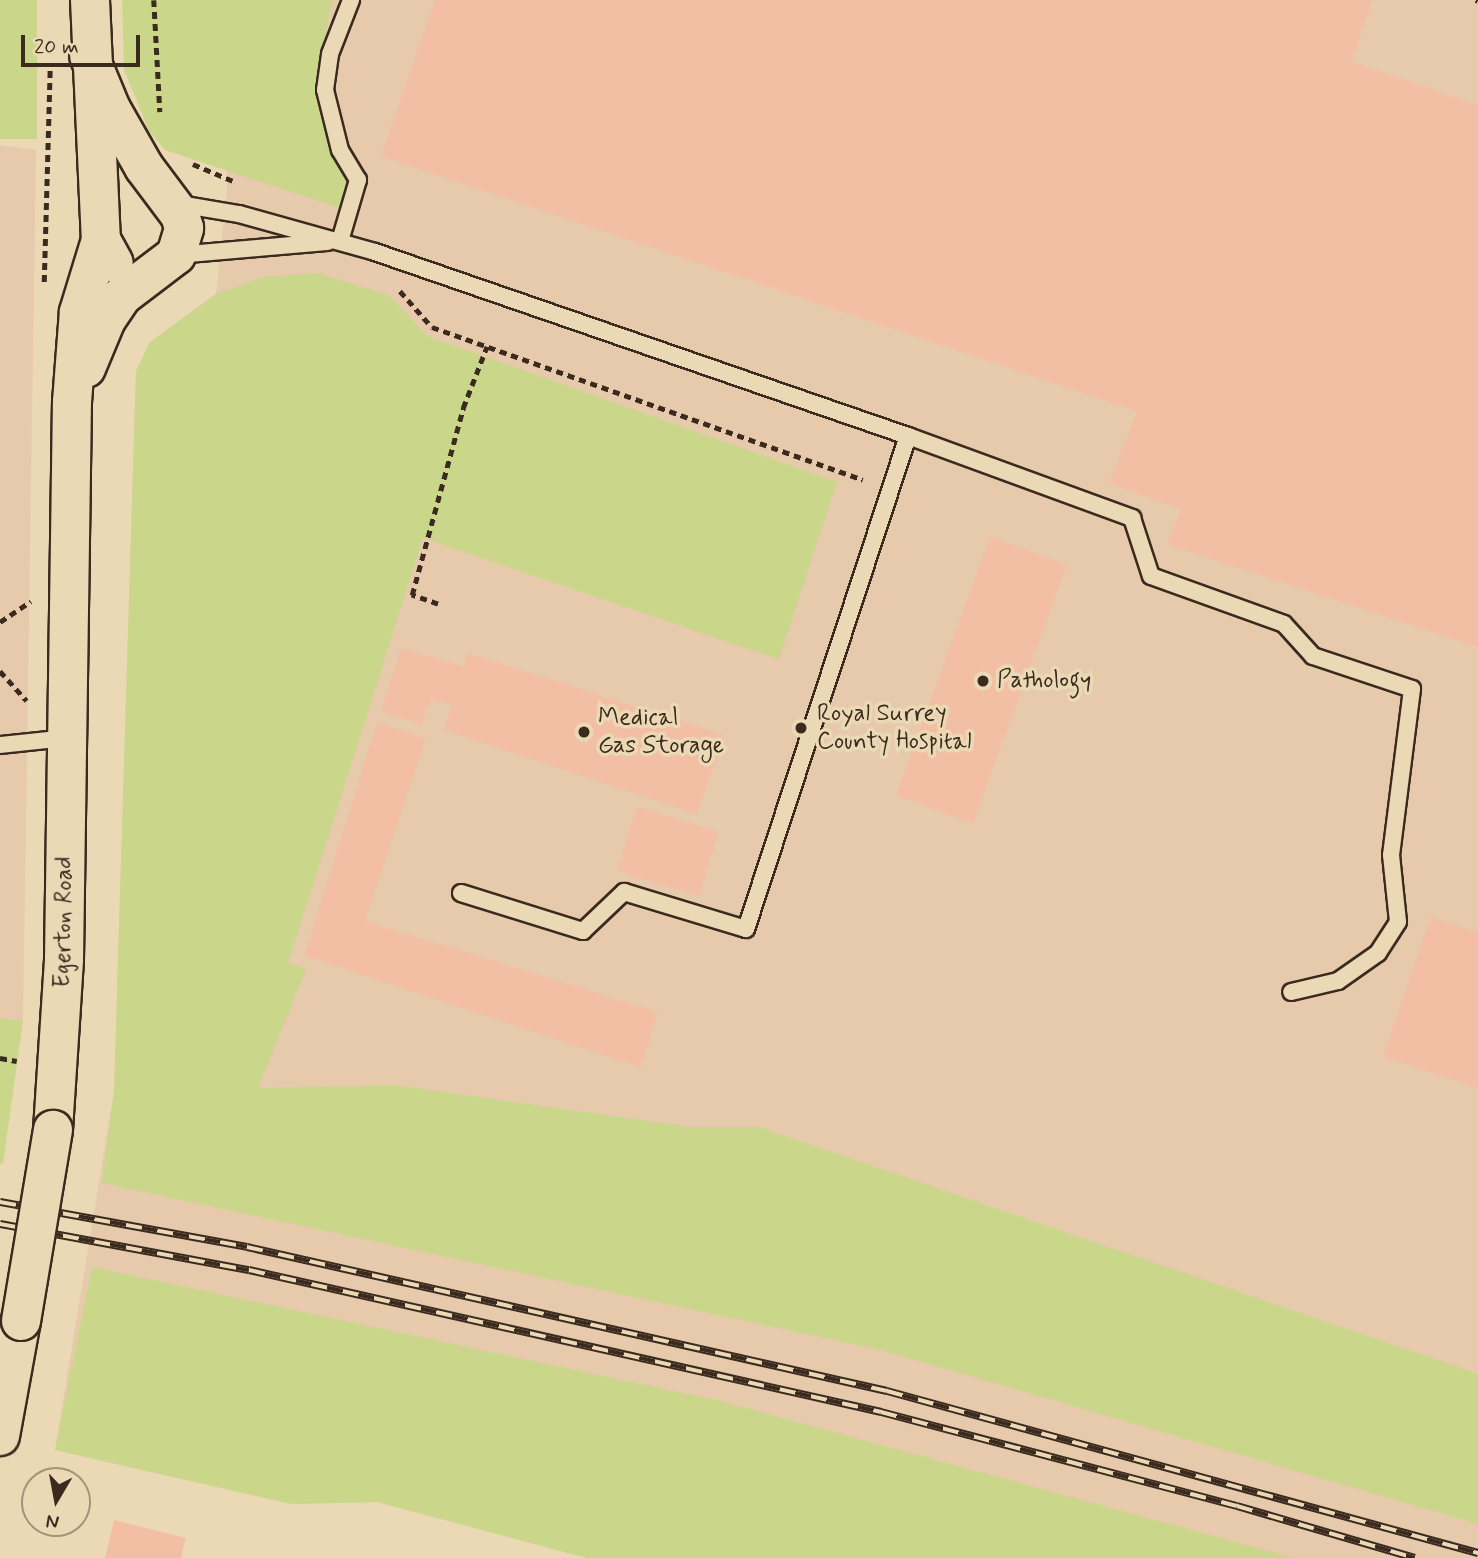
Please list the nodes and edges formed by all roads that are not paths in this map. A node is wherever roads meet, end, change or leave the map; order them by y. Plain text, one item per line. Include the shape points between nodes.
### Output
1 (90, 0) edge
2 (351, 0) edge
3 (89, 56) junction
4 (168, 198) junction
5 (100, 234) junction
6 (340, 241) junction
7 (172, 260) junction
8 (72, 402) junction
9 (908, 436) junction
10 (67, 738) junction
11 (0, 745) edge
12 (461, 893) dead end
13 (1292, 992) dead end
14 (0, 1436) edge

1 - 3 street, Egerton Road
2 - 6 lane via 330,54 326,90 340,150 358,180
3 - 4 street, Egerton Road via 111,109
3 - 5 street, Egerton Road
4 - 5 street, Egerton Road via 149,189 121,194 103,214
4 - 6 lane
4 - 7 street, Egerton Road via 184,228
5 - 7 street via 106,253 127,270 154,271
5 - 8 street, Egerton Road via 79,312
6 - 7 lane
6 - 9 lane
7 - 8 street, Egerton Road via 122,296 106,320
8 - 10 street, Egerton Road
9 - 12 lane via 747,929 624,892 583,931
9 - 13 lane via 1132,518 1151,576 1284,624 1313,656 1412,689 1391,855 1398,922 1378,953 1338,981
10 - 11 lane
10 - 14 street, Egerton Road, bridge via 64,959 53,1130

